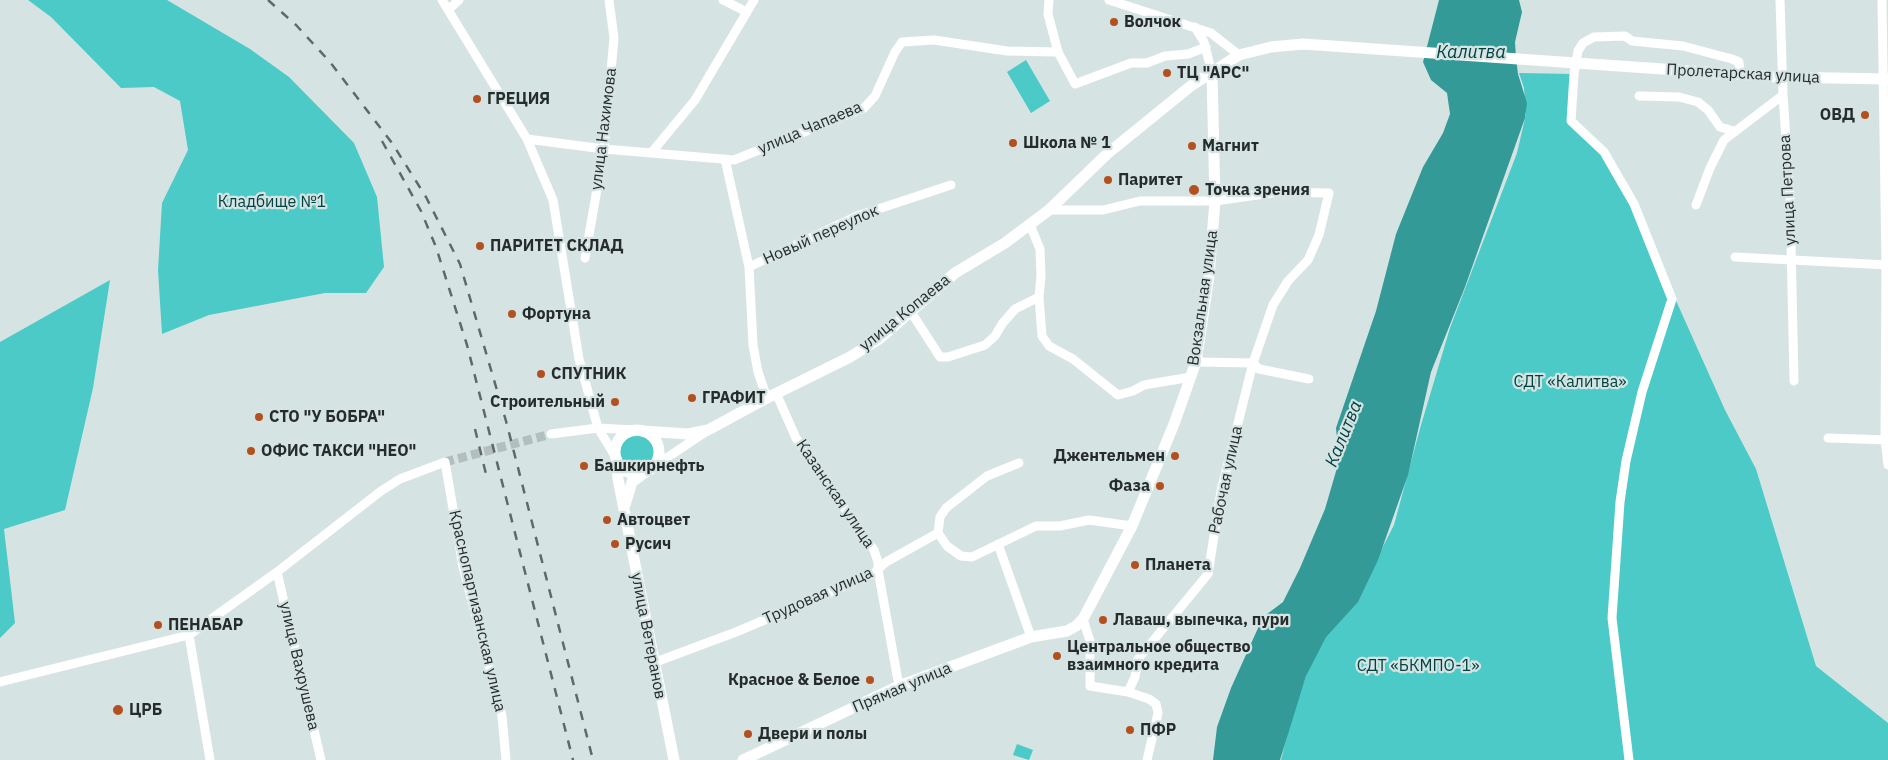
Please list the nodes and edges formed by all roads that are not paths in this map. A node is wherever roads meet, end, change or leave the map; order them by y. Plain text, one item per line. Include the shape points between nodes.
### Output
1 (442, 0) edge
2 (459, 0) edge
3 (609, 0) edge
4 (723, 0) edge
5 (754, 0) edge
6 (1049, 0) edge
7 (1109, 0) edge
8 (1780, 0) edge
9 (1882, 0) edge
10 (448, 10) junction
11 (747, 12) junction
12 (1195, 27) junction
13 (1206, 47) junction
14 (1058, 52) junction
15 (1239, 55) junction
16 (1212, 73) junction
17 (1740, 74) junction
18 (1783, 78) junction
19 (1886, 79) edge
20 (1783, 95) junction
21 (1639, 96) dead end
22 (1734, 131) junction
23 (527, 139) junction
24 (604, 149) junction
25 (652, 152) junction
26 (725, 160) junction
27 (951, 185) dead end
28 (1215, 201) junction
29 (1696, 205) dead end
30 (1049, 210) junction
31 (1030, 225) junction
32 (1735, 257) dead end
33 (585, 258) dead end
34 (1792, 260) junction
35 (1887, 265) edge
36 (749, 267) junction
37 (1039, 297) junction
38 (911, 312) junction
39 (1196, 362) junction
40 (1254, 363) junction
41 (1191, 377) junction
42 (1309, 380) dead end
43 (1794, 380) dead end
44 (771, 396) junction
45 (598, 428) junction
46 (708, 430) junction
47 (638, 431) junction
48 (551, 434) tunnel mouth
49 (1828, 438) dead end
50 (1887, 440) edge
51 (616, 458) junction
52 (1019, 463) dead end
53 (1888, 465) edge
54 (647, 471) junction
55 (624, 511) junction
56 (1132, 526) junction
57 (938, 533) junction
58 (998, 544) junction
59 (878, 570) junction
60 (277, 572) junction
61 (1083, 619) junction
62 (1067, 630) joint
63 (189, 635) junction
64 (1031, 637) junction
65 (653, 663) junction
66 (0, 682) edge
67 (899, 686) junction
68 (1128, 692) junction
69 (210, 760) edge
70 (321, 760) edge
71 (506, 760) edge
72 (674, 760) edge
73 (743, 760) edge
74 (1147, 760) edge
75 (1629, 760) edge

1 - 10 street
2 - 10 street
3 - 24 street, улица Нахимова via 614,38
4 - 11 street
5 - 11 street
6 - 14 street via 1048,14
7 - 12 street
8 - 18 street, улица Петрова
9 - 19 street
10 - 23 street
11 - 25 street via 695,100
12 - 13 street
12 - 15 street via 1211,33
13 - 14 street via 1147,63 1132,63 1075,84
13 - 16 street
14 - 26 street, улица Чапаева via 1007,51 934,40 902,42 875,96 864,108 734,160
15 - 16 main road, улица Копаева
15 - 17 main road, Пролетарская улица via 1303,44
16 - 28 main road, Вокзальная улица
16 - 30 main road, улица Копаева via 1192,85 1106,154
17 - 18 main road, Пролетарская улица
17 - 75 street via 1739,62 1732,59 1683,46 1632,41 1625,36 1594,37 1583,43 1574,74 1571,121 1604,152 1634,204 1672,299 1642,392 1620,502 1612,618
18 - 19 main road, Пролетарская улица
18 - 20 street, улица Петрова
19 - 35 street
20 - 22 street
20 - 34 street, улица Петрова
21 - 22 street via 1679,97 1698,102 1720,127
22 - 29 street via 1724,140 1714,159
23 - 24 street, улица Чапаева
23 - 45 street via 553,200 579,359
24 - 25 street, улица Чапаева
24 - 33 street, улица Нахимова
25 - 26 street, улица Чапаева
26 - 36 street, Казанская улица
27 - 36 street, Новый переулок via 857,216
28 - 30 street via 1140,201 1103,210
28 - 39 main road, Вокзальная улица via 1209,276
28 - 40 street, Рабочая улица via 1278,192 1329,193 1319,235 1308,260 1288,281 1273,305
30 - 31 main road, улица Копаева
31 - 37 street via 1040,249
31 - 38 main road, улица Копаева via 955,273
32 - 34 street
34 - 35 street
34 - 43 street, улица Петрова
35 - 50 street
36 - 44 street, Казанская улица via 753,345 758,372
37 - 38 street via 1015,309 985,345 948,357 940,357
37 - 41 street via 1042,336 1048,346 1073,359 1118,395 1144,385
38 - 44 main road, улица Копаева via 850,358
39 - 40 street
39 - 41 main road, Вокзальная улица
40 - 42 street via 1259,369
40 - 68 street, Рабочая улица via 1220,491 1208,574 1138,659
41 - 56 main road, Вокзальная улица
44 - 46 main road, улица Копаева
44 - 59 street, Казанская улица via 810,460 874,550
45 - 47 street
45 - 48 street
45 - 51 street
46 - 47 main road, улица Копаева via 688,434
46 - 54 street
47 - 51 main road via 620,439
47 - 54 main road via 648,434 657,444 658,458
49 - 50 street
50 - 53 street
51 - 54 main road via 628,472
51 - 55 main road, улица Ветеранов
52 - 57 street via 987,476 946,508 940,517
54 - 55 main road via 628,488
55 - 65 main road, улица Ветеранов
56 - 58 street via 1089,520 1060,526 1036,526
56 - 61 main road, Вокзальная улица
57 - 58 street via 947,546 961,556 972,557
57 - 59 street, Трудовая улица via 886,562
58 - 64 street
59 - 65 street, Трудовая улица via 736,632
59 - 67 street, Казанская улица
60 - 63 street
60 - 70 street, улица Вахрушева
60 - 71 street, Краснопартизанская улица via 381,490 444,462 463,567 502,716
61 - 62 main road, Вокзальная улица
61 - 68 street via 1090,641 1090,686
62 - 64 main road, Прямая улица
63 - 66 street
63 - 69 street
64 - 67 main road, Прямая улица
65 - 72 main road, улица Ветеранов
67 - 73 main road, Прямая улица
68 - 74 street via 1156,704 1158,713

